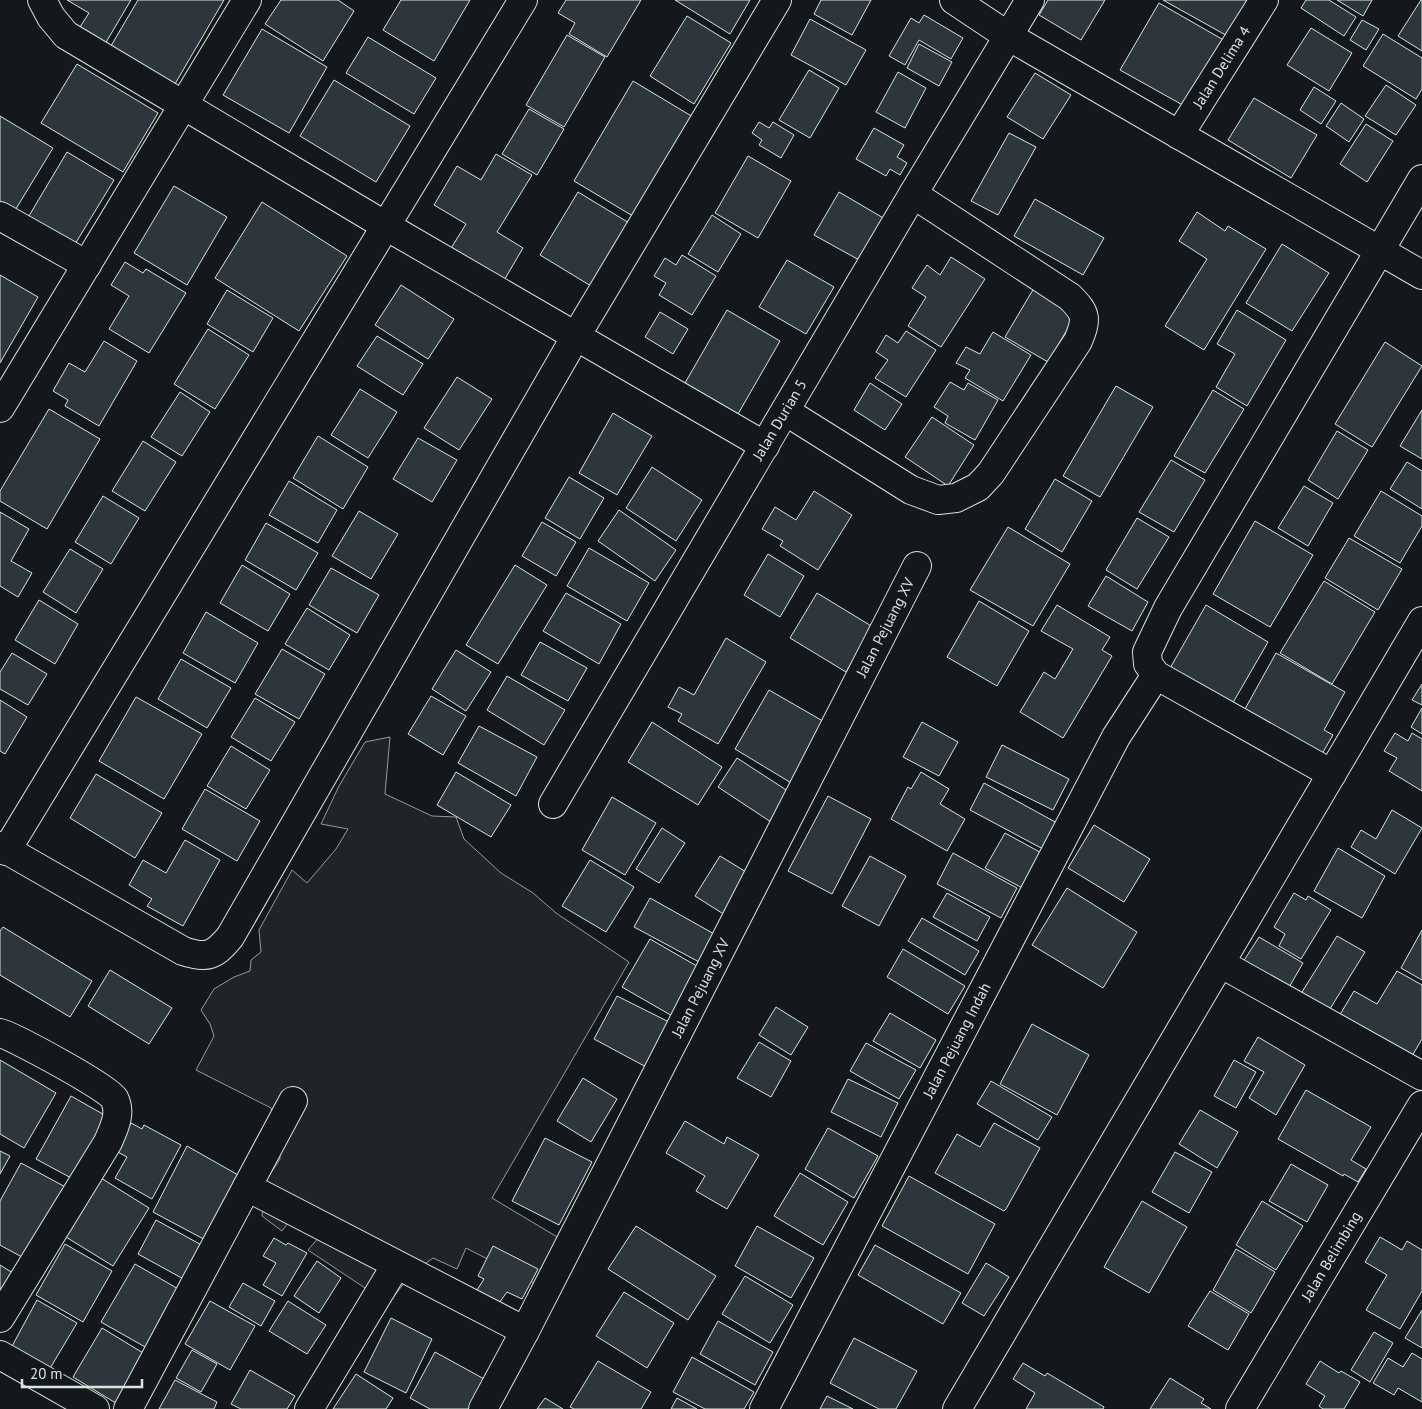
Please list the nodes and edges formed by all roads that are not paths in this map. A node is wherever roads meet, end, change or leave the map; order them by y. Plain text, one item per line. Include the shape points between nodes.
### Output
1 (42, 0) edge
2 (247, 0) edge
3 (523, 0) edge
4 (776, 0) edge
5 (954, 0) edge
6 (1030, 0) edge
7 (1264, 0) edge
8 (1008, 36) junction
9 (183, 106) junction
10 (1179, 135) junction
11 (1422, 179) edge
12 (913, 194) junction
13 (0, 216) edge
14 (386, 226) junction
15 (1380, 250) junction
16 (87, 265) junction
17 (1422, 275) edge
18 (576, 336) junction
19 (0, 408) edge
20 (785, 411) junction
21 (765, 446) junction
22 (917, 566) dead end
23 (1422, 621) edge
24 (1156, 675) junction
25 (1332, 774) junction
26 (553, 804) dead end
27 (3, 848) edge
28 (1220, 963) junction
29 (0, 1033) edge
30 (1422, 1076) edge
31 (293, 1101) dead end
32 (1422, 1105) edge
33 (247, 1187) junction
34 (396, 1265) junction
35 (0, 1318) edge
36 (526, 1331) junction
37 (0, 1355) edge
38 (95, 1409) edge
39 (128, 1409) edge
40 (309, 1409) edge
41 (482, 1409) edge
42 (764, 1409) edge
43 (957, 1409) edge
44 (1240, 1409) edge

1 - 9 street via 66,35
2 - 9 street
3 - 14 street
4 - 18 street
5 - 8 street
6 - 8 street, Jalan Durian 5
7 - 10 street, Jalan Delima 4
8 - 10 street
8 - 12 street, Jalan Durian 5
9 - 14 street
9 - 16 street
10 - 15 street
11 - 15 street
12 - 20 street, Jalan Durian 5
12 - 20 street via 1070,297 1083,310 1084,326 1078,342 992,473 978,487 956,498 938,500 911,490
13 - 16 street
14 - 18 street
14 - 27 street
15 - 17 street
15 - 24 street via 1168,608 1147,652 1148,664
16 - 19 street
18 - 21 street
18 - 27 street via 230,937 218,951 207,956 183,951
20 - 21 street, Jalan Durian 5
21 - 26 street, Jalan Durian 5
22 - 36 street, Jalan Pejuang XV
23 - 25 street
24 - 25 street
24 - 42 street, Jalan Pejuang Indah via 1116,737
25 - 28 street
28 - 30 street
28 - 43 street
29 - 35 street via 9,1035 113,1095 118,1109 108,1142
31 - 33 street
32 - 44 street, Jalan Belimbing
33 - 34 street
33 - 39 street
34 - 36 street
34 - 40 street
36 - 41 street, Jalan Pejuang XV
37 - 38 street

